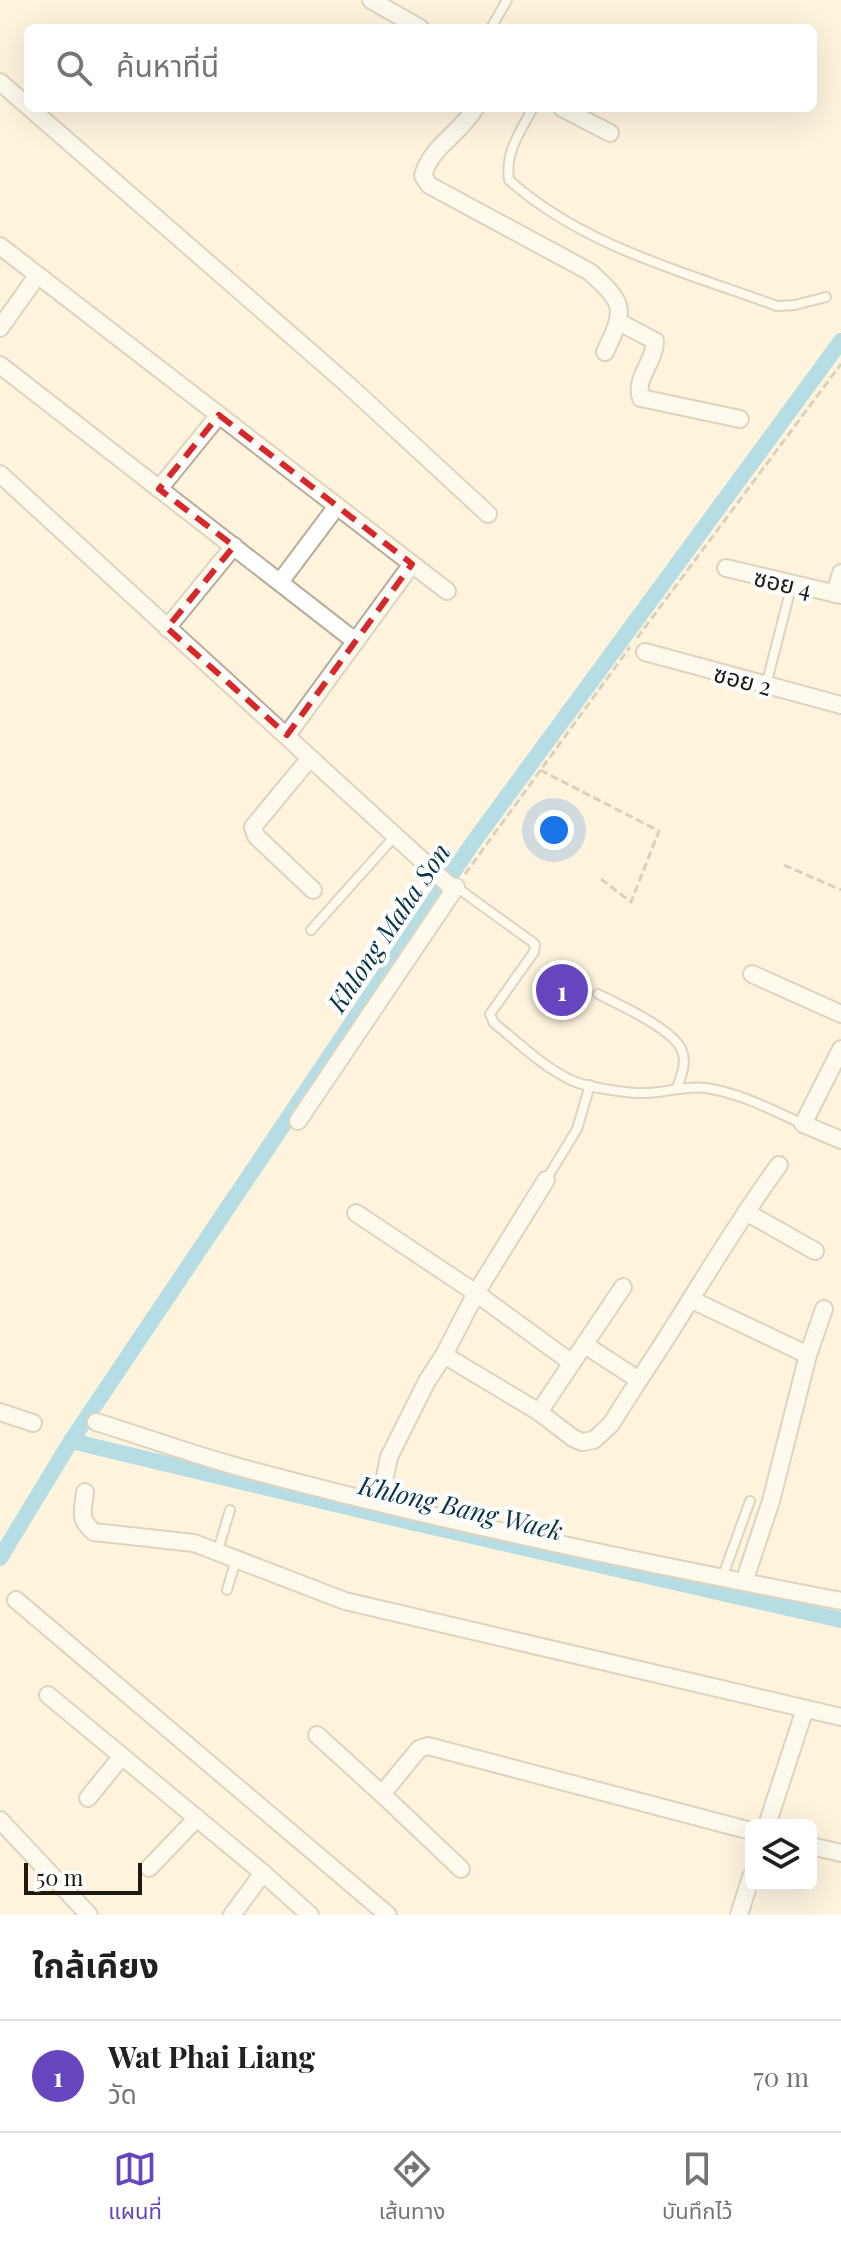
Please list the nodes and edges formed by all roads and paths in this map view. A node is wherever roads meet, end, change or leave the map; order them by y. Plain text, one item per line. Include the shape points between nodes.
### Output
1 (371, 0) edge
2 (507, 0) edge
3 (413, 24) edge
4 (493, 24) edge
5 (0, 82) edge
6 (24, 103) edge
7 (34, 112) edge
8 (472, 112) edge
9 (531, 112) edge
10 (570, 112) edge
11 (610, 133) dead end
12 (0, 246) edge
13 (37, 276) junction
14 (826, 297) dead end
15 (619, 322) junction
16 (0, 328) edge
17 (605, 352) dead end
18 (841, 364) edge
19 (0, 365) edge
20 (219, 415) junction
21 (740, 419) dead end
22 (0, 474) edge
23 (159, 489) junction
24 (337, 506) junction
25 (488, 514) dead end
26 (234, 546) junction
27 (412, 564) junction
28 (726, 568) dead end
29 (841, 573) edge
30 (280, 582) junction
31 (792, 584) junction
32 (447, 591) dead end
33 (838, 594) edge
34 (167, 628) junction
35 (355, 641) junction
36 (645, 652) dead end
37 (766, 685) junction
38 (841, 705) edge
39 (287, 735) junction
40 (310, 758) junction
41 (540, 770) junction
42 (395, 836) junction
43 (784, 865) dead end
44 (601, 879) dead end
45 (453, 887) junction
46 (313, 890) dead end
47 (841, 890) edge
48 (311, 930) dead end
49 (752, 974) dead end
50 (598, 994) dead end
51 (841, 1014) edge
52 (841, 1049) edge
53 (590, 1085) junction
54 (677, 1088) junction
55 (298, 1121) dead end
56 (803, 1124) junction
57 (841, 1140) edge
58 (779, 1165) dead end
59 (546, 1180) joint
60 (746, 1212) junction
61 (356, 1213) dead end
62 (815, 1251) dead end
63 (623, 1287) dead end
64 (476, 1293) junction
65 (692, 1300) junction
66 (824, 1309) dead end
67 (585, 1345) junction
68 (444, 1355) junction
69 (808, 1355) junction
70 (572, 1363) junction
71 (639, 1380) junction
72 (0, 1412) edge
73 (539, 1412) junction
74 (96, 1422) dead end
75 (33, 1423) dead end
76 (85, 1492) dead end
77 (750, 1501) dead end
78 (380, 1502) junction
79 (230, 1510) dead end
80 (218, 1550) junction
81 (236, 1559) junction
82 (722, 1578) junction
83 (744, 1582) junction
84 (227, 1590) dead end
85 (16, 1600) dead end
86 (841, 1601) edge
87 (48, 1695) dead end
88 (805, 1709) junction
89 (841, 1717) edge
90 (317, 1735) dead end
91 (122, 1756) junction
92 (382, 1794) junction
93 (88, 1798) dead end
94 (197, 1818) junction
95 (769, 1819) edge
96 (0, 1820) edge
97 (745, 1829) edge
98 (817, 1847) edge
99 (841, 1853) edge
100 (149, 1868) dead end
101 (461, 1869) dead end
102 (263, 1873) junction
103 (747, 1891) edge
104 (89, 1915) edge
105 (232, 1915) edge
106 (310, 1915) edge
107 (388, 1915) edge
108 (739, 1915) edge

1 - 3 street
2 - 4 lane
5 - 6 street
7 - 25 street
8 - 15 street via 426,163 423,176 429,185 590,272 619,304
9 - 14 lane via 510,149 509,180 546,209 605,242 777,306
10 - 11 street
12 - 13 street
13 - 16 street
13 - 20 street
15 - 17 street
15 - 21 street via 655,341 639,384 641,398
18 - 41 path
19 - 23 street
20 - 23 street
20 - 24 street
22 - 34 street
23 - 26 street
24 - 27 street
24 - 30 street
26 - 30 street
26 - 34 street
27 - 32 street
27 - 35 street
28 - 31 street, ซอย 4
29 - 33 street
30 - 35 street
31 - 33 street, ซอย 4
31 - 37 lane
34 - 39 street
35 - 39 street
36 - 37 street, ซอย 2
37 - 38 street, ซอย 2
39 - 40 street
40 - 42 street
40 - 46 street via 253,827 256,836
41 - 44 path via 659,831 631,902
41 - 45 path
42 - 45 street
42 - 48 lane
43 - 47 path
45 - 53 lane via 535,944 490,1014 494,1023 553,1068
45 - 55 street
49 - 51 street
50 - 54 lane via 647,1019 682,1047 685,1062
52 - 56 street
53 - 54 lane via 644,1094
53 - 59 lane via 577,1129
54 - 56 lane via 734,1095
56 - 57 street
58 - 60 street
59 - 64 street
60 - 62 street
60 - 65 street
61 - 64 street
63 - 67 street
64 - 68 street
64 - 70 street
65 - 69 street
65 - 71 street
66 - 69 street
67 - 70 street
67 - 71 street
68 - 73 street
68 - 78 street via 389,1457
69 - 83 street via 771,1501
70 - 73 street
71 - 73 street via 594,1440 573,1438
72 - 75 street
74 - 78 street via 233,1465
76 - 80 street via 82,1517 94,1532
77 - 82 lane
78 - 82 street
79 - 80 lane
80 - 81 street
81 - 84 lane
81 - 88 street via 345,1601
82 - 83 street
83 - 86 street
85 - 107 street
87 - 91 street
88 - 89 street
88 - 95 street
90 - 92 street
91 - 93 street
91 - 94 street
92 - 97 street via 419,1749 428,1746
92 - 101 street
94 - 100 street
94 - 102 street
96 - 104 street
98 - 99 street
102 - 105 street
102 - 106 street
103 - 108 street

